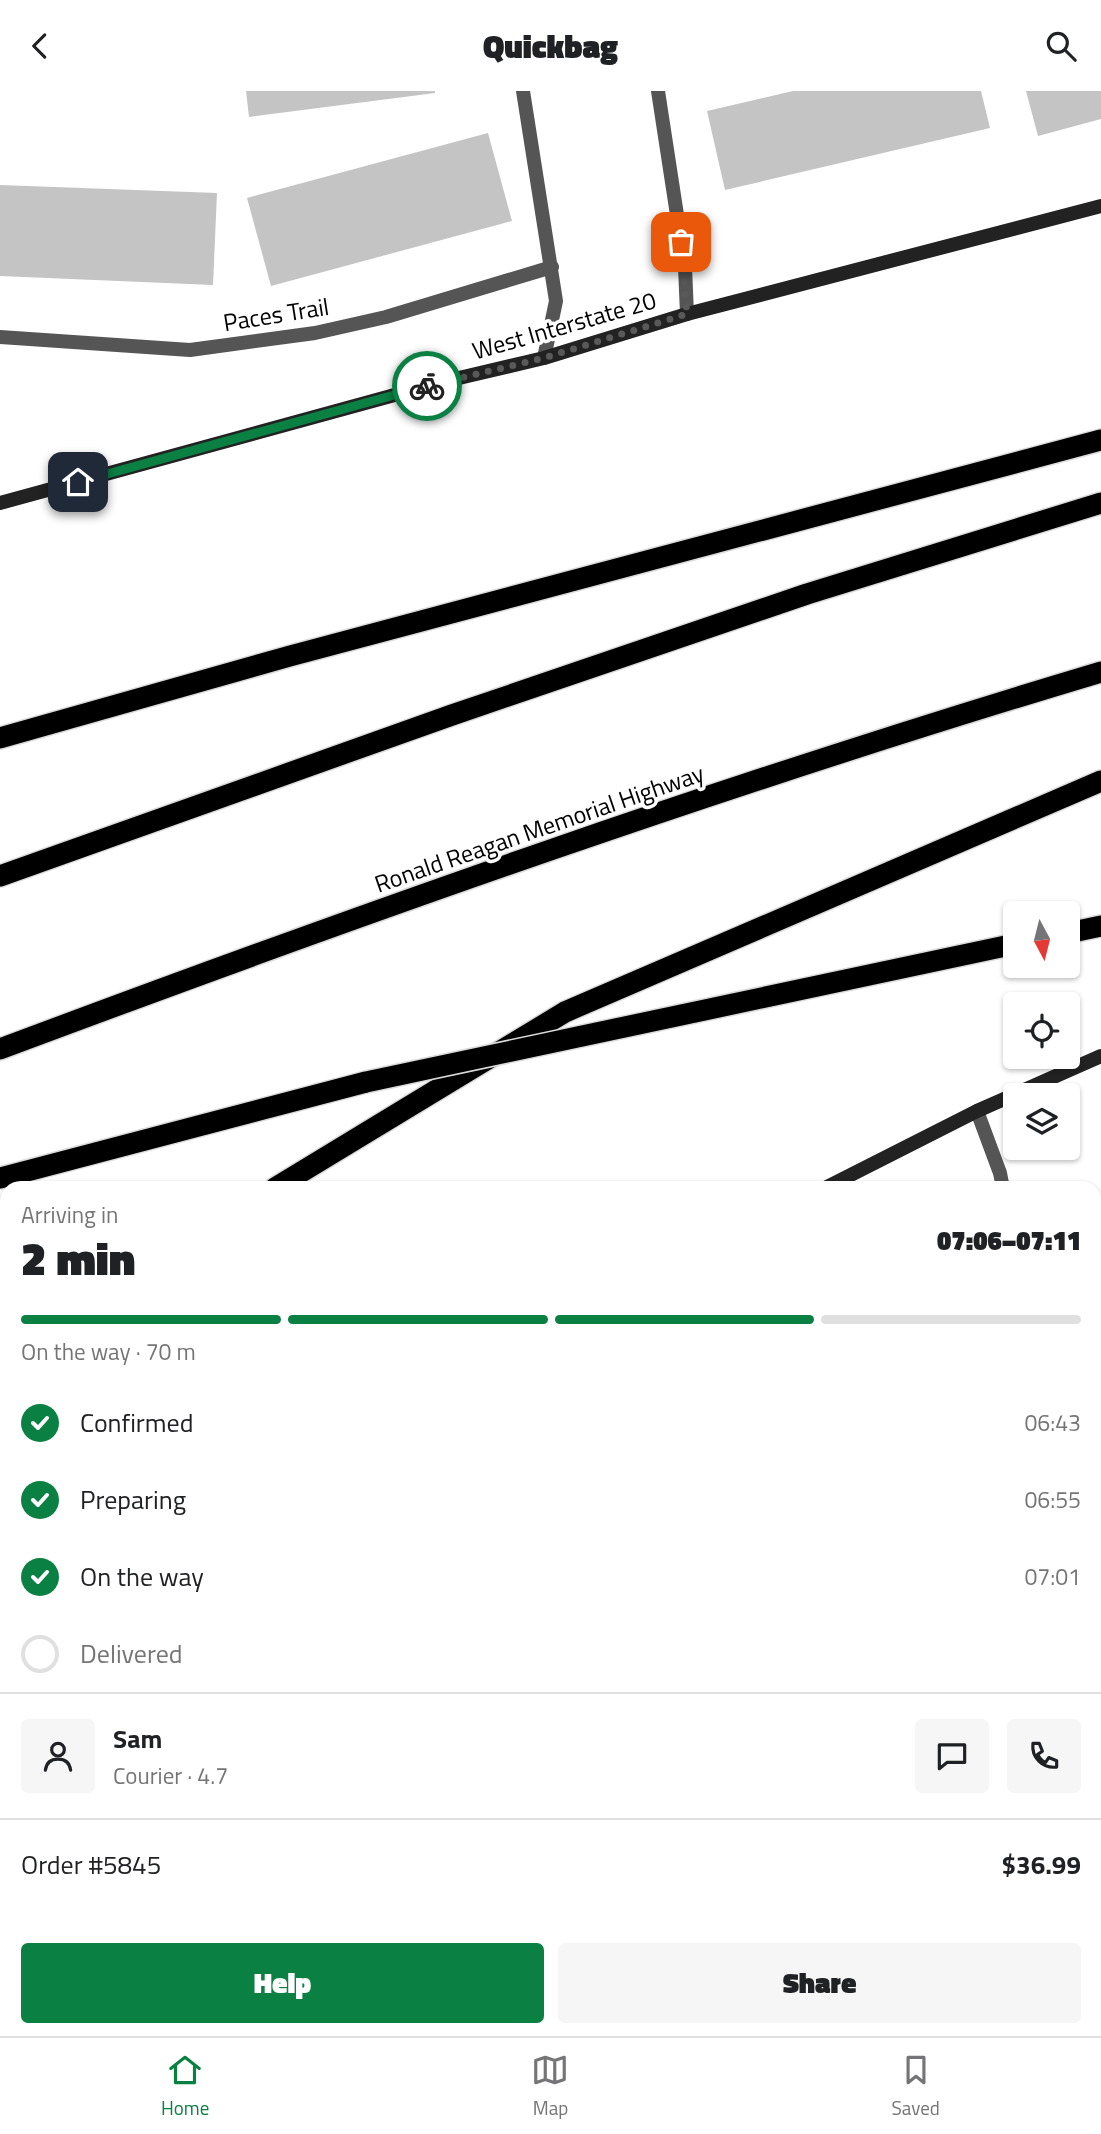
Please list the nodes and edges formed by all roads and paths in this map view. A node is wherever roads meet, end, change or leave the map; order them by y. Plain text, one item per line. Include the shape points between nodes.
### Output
1 (523, 91) edge
2 (658, 91) edge
3 (1101, 207) edge
4 (552, 267) junction
5 (687, 314) junction
6 (0, 337) edge
7 (544, 358) junction
8 (1101, 440) edge
9 (1101, 502) edge
10 (0, 503) edge
11 (1101, 672) edge
12 (0, 738) edge
13 (1101, 781) edge
14 (0, 876) edge
15 (1101, 926) edge
16 (1080, 930) edge
17 (1003, 947) edge
18 (0, 1049) edge
19 (1101, 1056) edge
20 (976, 1111) junction
21 (0, 1178) edge
22 (287, 1181) edge
23 (839, 1181) edge
24 (1002, 1181) edge

1 - 4 street
2 - 5 street via 685,267
3 - 5 main road, West Interstate 20
4 - 6 street, Paces Trail via 386,317 315,333 190,350
4 - 7 street via 556,301
5 - 7 main road, West Interstate 20
7 - 10 main road, West Interstate 20
8 - 12 highway
9 - 14 highway via 807,594
11 - 18 highway, Ronald Reagan Memorial Highway via 938,721 566,846 263,950
13 - 22 highway via 565,1012
15 - 16 highway
17 - 21 highway, bridge via 366,1082
19 - 20 main road
20 - 23 main road
20 - 24 street

